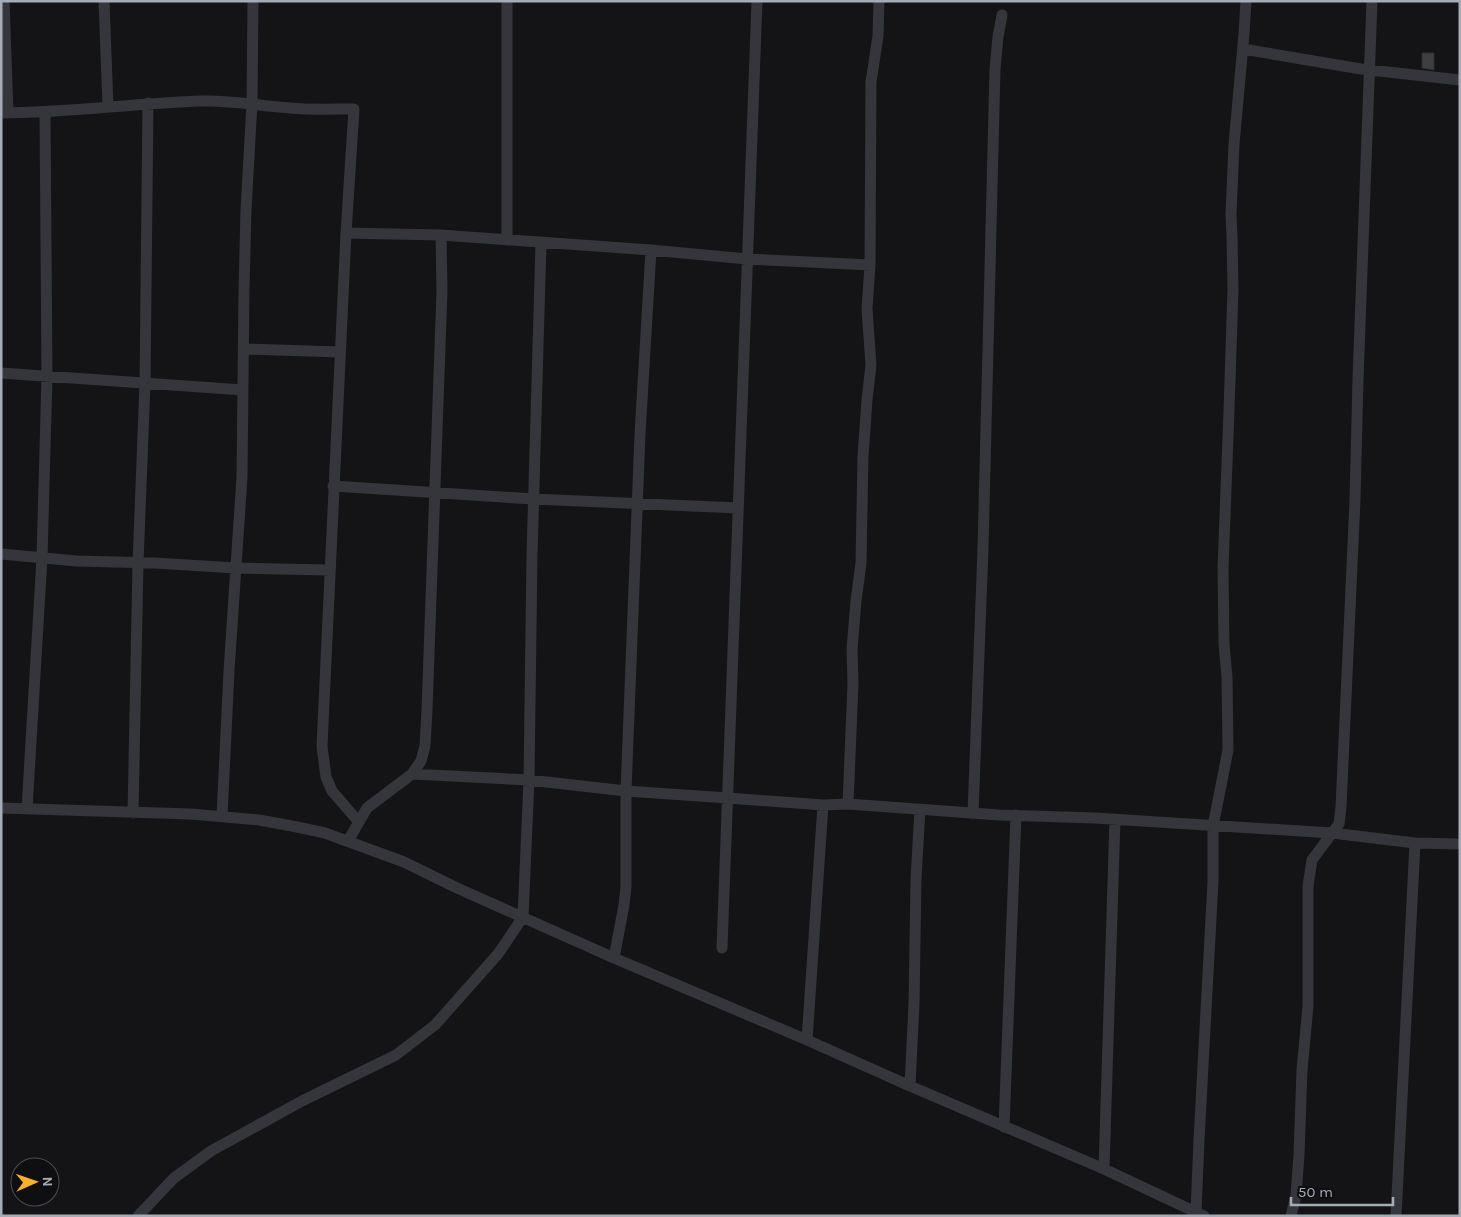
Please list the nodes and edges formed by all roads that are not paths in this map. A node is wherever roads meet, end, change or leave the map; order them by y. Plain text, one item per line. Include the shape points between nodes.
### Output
1 (4, 1) edge
2 (104, 1) edge
3 (253, 1) edge
4 (507, 1) edge
5 (757, 1) edge
6 (878, 1) edge
7 (1246, 1) edge
8 (1372, 1) edge
9 (1002, 15) dead end
10 (1243, 49) junction
11 (1369, 70) junction
12 (1460, 80) edge
13 (148, 103) junction
14 (252, 103) junction
15 (108, 107) junction
16 (45, 112) junction
17 (5, 113) edge
18 (346, 233) junction
19 (441, 235) junction
20 (507, 240) junction
21 (542, 243) junction
22 (651, 250) junction
23 (748, 258) junction
24 (870, 265) junction
25 (244, 348) junction
26 (340, 352) junction
27 (1, 373) edge
28 (47, 376) junction
29 (144, 384) junction
30 (243, 390) junction
31 (333, 486) junction
32 (435, 492) junction
33 (533, 498) junction
34 (638, 504) junction
35 (738, 508) junction
36 (1, 554) edge
37 (42, 558) junction
38 (138, 563) junction
39 (236, 568) junction
40 (330, 570) junction
41 (412, 774) junction
42 (528, 780) junction
43 (626, 791) junction
44 (728, 798) junction
45 (823, 804) junction
46 (848, 804) junction
47 (1, 808) edge
48 (27, 809) junction
49 (920, 809) junction
50 (133, 813) junction
51 (973, 814) junction
52 (1016, 815) junction
53 (222, 816) junction
54 (1115, 819) junction
55 (358, 822) junction
56 (1214, 826) junction
57 (1332, 833) junction
58 (348, 841) junction
59 (1415, 843) junction
60 (1460, 844) edge
61 (523, 917) junction
62 (722, 948) dead end
63 (614, 958) junction
64 (807, 1040) junction
65 (910, 1086) junction
66 (1004, 1127) junction
67 (1104, 1169) junction
68 (1200, 1214) edge
69 (138, 1216) edge
70 (1291, 1216) edge
71 (1396, 1216) edge

1 - 17 street
2 - 15 street
3 - 14 street
4 - 20 street
5 - 23 street
6 - 24 street via 878,36 871,82
7 - 10 street
8 - 11 street
9 - 51 street via 995,69
10 - 11 street
10 - 56 street via 1231,214 1230,411 1222,568 1228,750
11 - 12 street
11 - 57 street via 1348,672 1341,807 1338,824
13 - 14 street
13 - 15 street
13 - 29 street
14 - 18 street via 290,108 354,109
14 - 25 street via 246,210
15 - 16 street
16 - 17 street
16 - 28 street
18 - 19 street
18 - 26 street
19 - 20 street
19 - 32 street
20 - 21 street
21 - 22 street
21 - 33 street
22 - 23 street
22 - 34 street
23 - 24 street
23 - 35 street
24 - 46 street via 867,309 871,365 863,456 861,563 852,649
25 - 26 street
25 - 30 street
26 - 31 street
27 - 28 street
28 - 29 street
28 - 37 street
29 - 30 street
29 - 38 street
30 - 39 street
31 - 32 street
31 - 40 street
32 - 33 street
32 - 41 street via 425,746 421,761
33 - 34 street
33 - 42 street
34 - 35 street
34 - 43 street
35 - 44 street
36 - 37 street
37 - 38 street
37 - 48 street
38 - 39 street
38 - 50 street
39 - 40 street
39 - 53 street
40 - 55 street via 322,746 326,777 332,791
41 - 42 street
41 - 55 street via 367,808
42 - 43 street
42 - 61 street
43 - 44 street
43 - 63 street via 626,887
44 - 45 street
44 - 62 street
45 - 46 street
45 - 64 street
46 - 49 street
47 - 48 street
48 - 50 street
49 - 51 street
49 - 65 street
50 - 53 street
51 - 52 street
52 - 54 street
52 - 66 street
53 - 58 street via 297,827
54 - 56 street
54 - 67 street
55 - 58 street
56 - 57 street
56 - 68 street
57 - 59 street
57 - 70 street via 1312,860 1308,886 1308,1006 1296,1195
58 - 61 street via 404,862
59 - 60 street
59 - 71 street
61 - 63 street
61 - 69 street via 498,954 435,1025 396,1055 211,1151 174,1178
63 - 64 street
64 - 65 street
65 - 66 street
66 - 67 street
67 - 68 street

